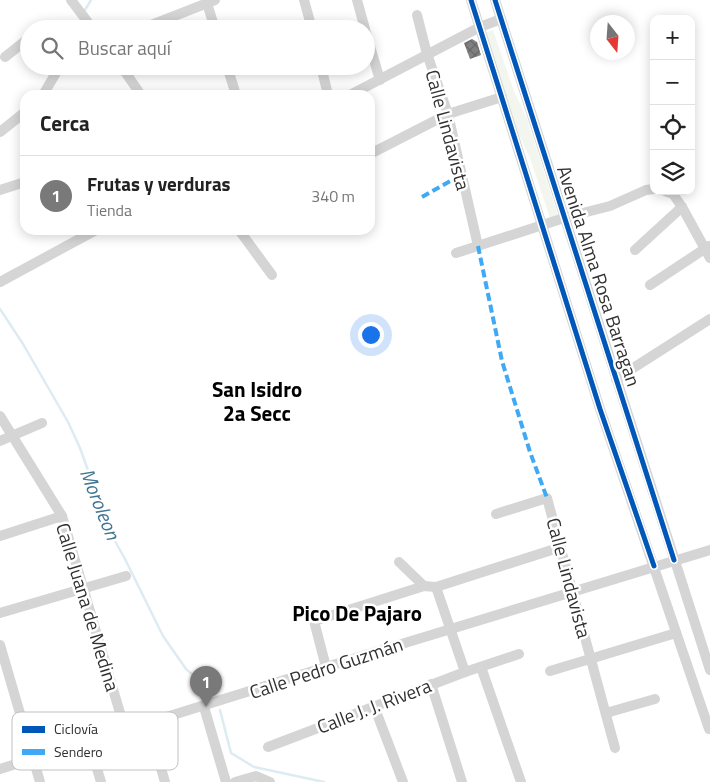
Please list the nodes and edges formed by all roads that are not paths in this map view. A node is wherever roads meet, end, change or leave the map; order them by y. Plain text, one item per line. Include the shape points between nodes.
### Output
1 (71, 0) edge
2 (304, 0) edge
3 (357, 0) edge
4 (471, 0) edge
5 (495, 0) edge
6 (209, 1) edge
7 (417, 15) dead end
8 (501, 19) junction
9 (83, 20) edge
10 (163, 20) edge
11 (213, 20) edge
12 (310, 20) edge
13 (363, 20) edge
14 (480, 27) junction
15 (20, 45) edge
16 (428, 54) junction
17 (5, 56) dead end
18 (375, 63) edge
19 (54, 75) edge
20 (127, 75) edge
21 (230, 75) edge
22 (323, 75) edge
23 (380, 80) junction
24 (45, 90) edge
25 (137, 90) edge
26 (234, 90) edge
27 (327, 90) edge
28 (360, 90) edge
29 (502, 97) junction
30 (448, 114) junction
31 (20, 116) edge
32 (0, 132) edge
33 (375, 151) edge
34 (20, 184) edge
35 (0, 190) edge
36 (650, 190) edge
37 (672, 195) edge
38 (682, 207) junction
39 (564, 218) junction
40 (542, 225) junction
41 (87, 235) edge
42 (243, 235) edge
43 (478, 246) junction
44 (635, 250) dead end
45 (708, 251) edge
46 (456, 253) dead end
47 (272, 275) dead end
48 (0, 282) edge
49 (650, 285) dead end
50 (710, 319) edge
51 (616, 379) junction
52 (0, 416) edge
53 (42, 423) dead end
54 (12, 436) junction
55 (0, 442) edge
56 (496, 514) dead end
57 (62, 516) junction
58 (0, 536) edge
59 (561, 547) junction
60 (710, 550) edge
61 (674, 560) junction
62 (399, 562) dead end
63 (654, 566) junction
64 (126, 576) dead end
65 (424, 586) junction
66 (436, 587) junction
67 (84, 589) junction
68 (574, 592) junction
69 (0, 613) edge
70 (451, 629) junction
71 (676, 633) junction
72 (0, 645) edge
73 (519, 654) dead end
74 (591, 659) junction
75 (481, 666) junction
76 (326, 667) junction
77 (710, 670) edge
78 (550, 671) dead end
79 (465, 672) junction
80 (431, 684) junction
81 (656, 698) dead end
82 (374, 706) junction
83 (204, 707) junction
84 (19, 712) edge
85 (120, 712) edge
86 (606, 713) junction
87 (178, 715) edge
88 (709, 729) edge
89 (268, 747) dead end
90 (615, 748) dead end
91 (36, 770) edge
92 (97, 770) edge
93 (40, 782) edge
94 (101, 782) edge
95 (226, 782) edge
96 (235, 782) edge
97 (270, 782) edge
98 (403, 782) edge
99 (462, 782) edge
100 (521, 782) edge

1 - 9 street
2 - 12 street
3 - 13 street
4 - 14 street, Avenida Alma Rosa Barragan
5 - 8 street, Avenida Alma Rosa Barragan
6 - 10 street
6 - 11 street
7 - 16 street, Calle Lindavista
8 - 14 street
8 - 39 street, Avenida Alma Rosa Barragan
14 - 16 street
14 - 29 street, Avenida Alma Rosa Barragan
15 - 17 street
16 - 23 street
16 - 30 street, Calle Lindavista
18 - 23 street
19 - 24 street
20 - 25 street
21 - 26 street
22 - 27 street
23 - 28 street
29 - 30 street
29 - 40 street, Avenida Alma Rosa Barragan
30 - 33 street
30 - 43 street, Calle Lindavista
31 - 32 street
34 - 35 street
36 - 39 street via 610,206
37 - 38 street
38 - 44 street
38 - 45 street
39 - 40 street
39 - 51 street, Avenida Alma Rosa Barragan
40 - 43 street
40 - 63 street, Avenida Alma Rosa Barragan
41 - 48 street
42 - 47 street
43 - 46 street
45 - 49 street
50 - 51 street
51 - 61 street, Avenida Alma Rosa Barragan
52 - 54 street, Calle Juana de Medina
53 - 54 street
54 - 55 street
54 - 57 street, Calle Juana de Medina
56 - 59 street, Calle Lindavista via 547,498
57 - 58 street
57 - 67 street, Calle Juana de Medina
59 - 66 street
59 - 68 street, Calle Lindavista
60 - 61 street, Calle Pedro Guzmán
61 - 63 street, Calle Pedro Guzmán
61 - 77 street, Avenida Alma Rosa Barragan
62 - 65 street
63 - 68 street, Calle Pedro Guzmán
63 - 71 street, Avenida Alma Rosa Barragan
64 - 67 street
65 - 66 street
65 - 76 street via 314,620
66 - 70 street
67 - 69 street
67 - 85 street, Calle Juana de Medina
68 - 70 street, Calle Pedro Guzmán
68 - 74 street, Calle Lindavista
70 - 76 street, Calle Pedro Guzmán
70 - 79 street
71 - 74 street
71 - 88 street, Avenida Alma Rosa Barragan
72 - 84 street
73 - 75 street, Calle J. J. Rivera
74 - 78 street
74 - 86 street, Calle Lindavista
75 - 79 street, Calle J. J. Rivera
75 - 100 street
76 - 83 street, Calle Pedro Guzmán
79 - 80 street, Calle J. J. Rivera
80 - 82 street, Calle J. J. Rivera
80 - 99 street
81 - 86 street
82 - 89 street, Calle J. J. Rivera
82 - 98 street
83 - 87 street, Calle Pedro Guzmán
83 - 95 street
86 - 90 street, Calle Lindavista
91 - 93 street
92 - 94 street
96 - 97 street via 256,776

